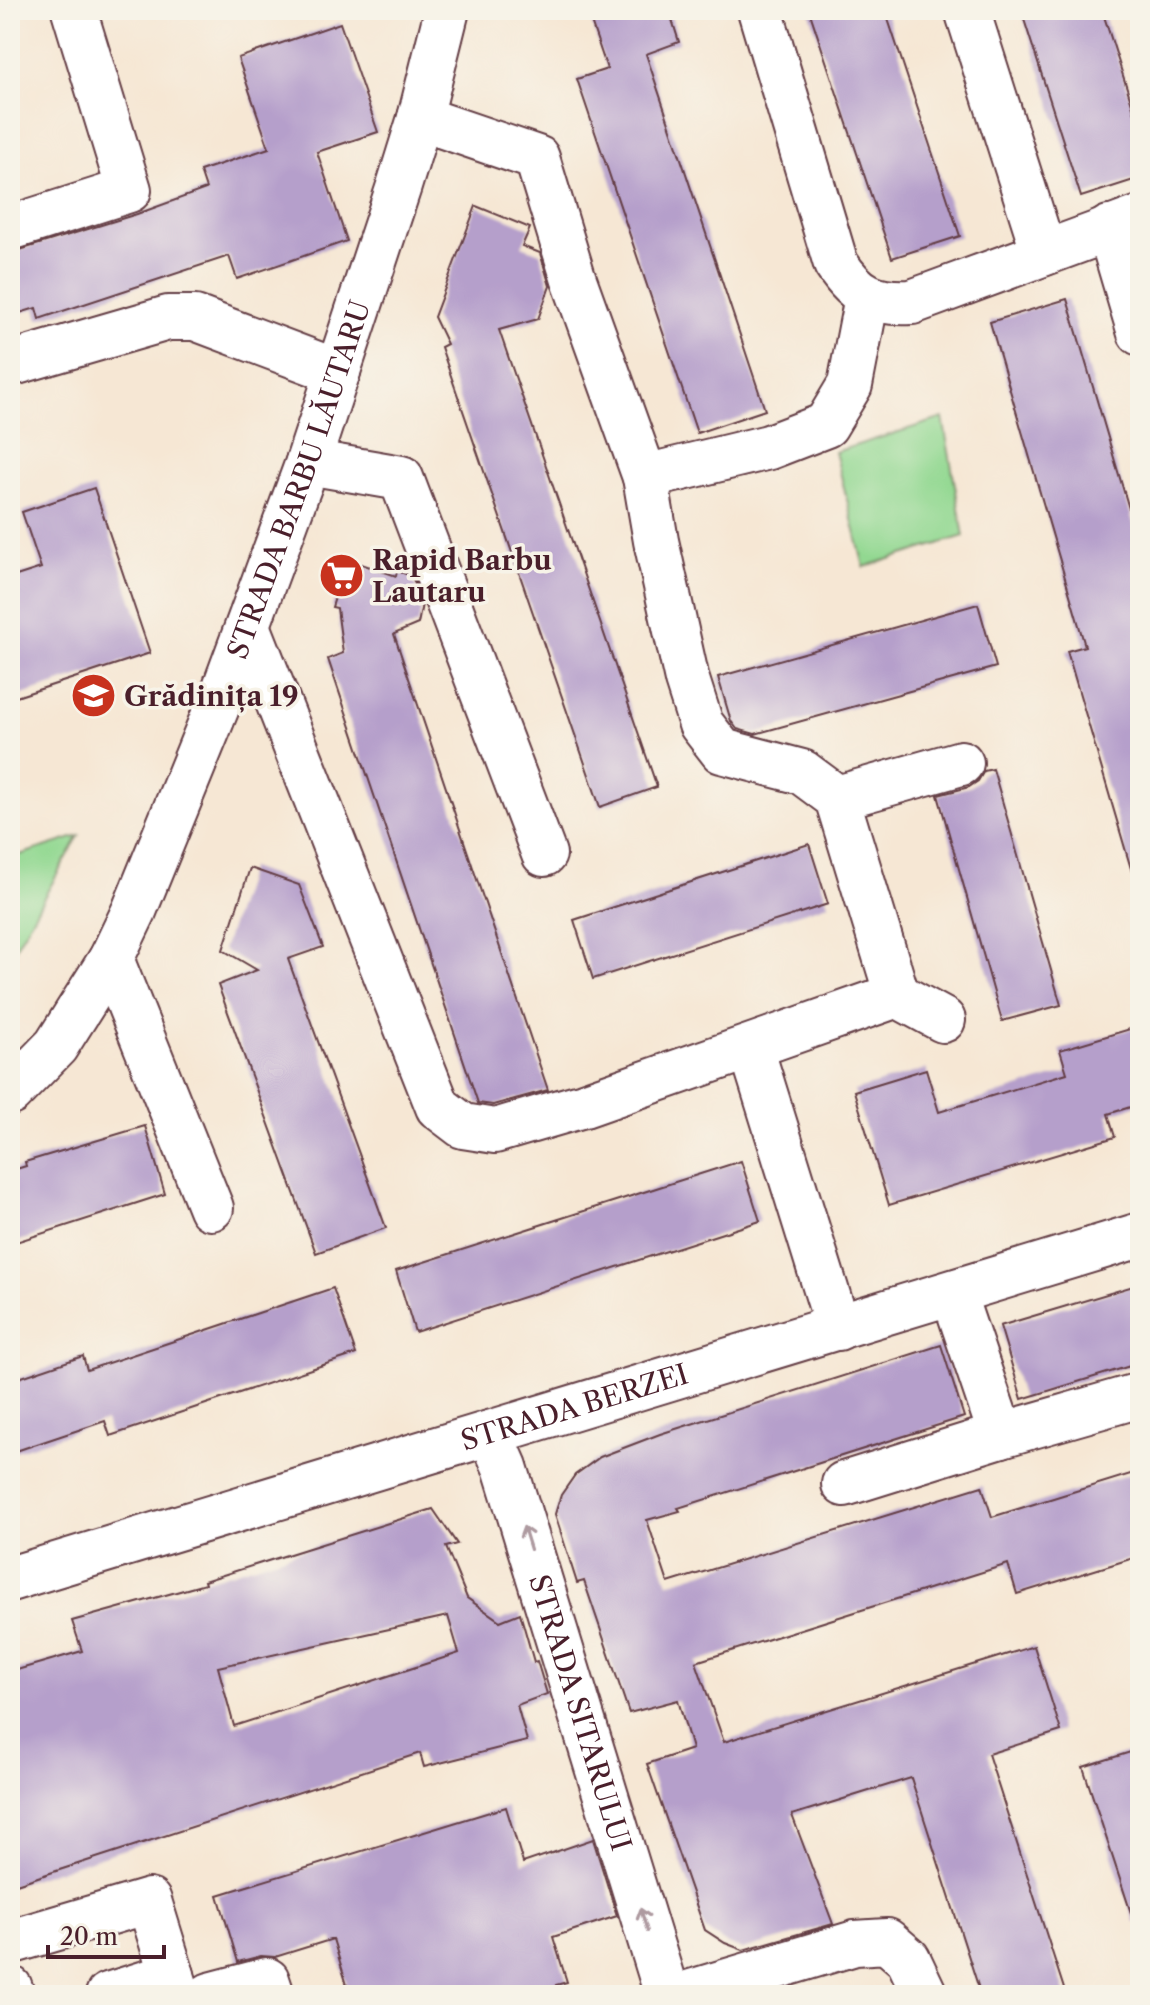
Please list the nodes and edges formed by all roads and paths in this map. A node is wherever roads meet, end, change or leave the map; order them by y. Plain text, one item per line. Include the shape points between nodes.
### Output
1 (74, 10) edge
2 (447, 10) edge
3 (760, 10) edge
4 (967, 10) edge
5 (420, 118) junction
6 (1125, 223) edge
7 (10, 228) edge
8 (1044, 253) junction
9 (867, 297) junction
10 (1140, 333) edge
11 (10, 364) edge
12 (338, 372) junction
13 (308, 462) junction
14 (645, 477) junction
15 (248, 626) junction
16 (961, 763) dead end
17 (837, 798) junction
18 (544, 854) dead end
19 (111, 959) junction
20 (897, 995) junction
21 (943, 1020) dead end
22 (751, 1048) junction
23 (10, 1093) edge
24 (211, 1208) dead end
25 (1140, 1235) edge
26 (953, 1293) junction
27 (838, 1328) junction
28 (1140, 1395) edge
29 (490, 1433) junction
30 (1001, 1435) junction
31 (844, 1484) dead end
32 (10, 1579) edge
33 (10, 1942) edge
34 (175, 1985) edge
35 (10, 1988) edge
36 (12, 1995) edge
37 (108, 1995) edge
38 (210, 1995) edge
39 (272, 1995) edge
40 (667, 1995) edge
41 (681, 1995) edge
42 (925, 1995) edge

1 - 7 street via 129,190
2 - 5 street, STRADA BARBU LĂUTARU
3 - 9 street via 836,264 849,284
4 - 8 street
5 - 12 street, STRADA BARBU LĂUTARU
5 - 14 street via 537,158 573,277
6 - 8 street
6 - 10 street
8 - 9 street via 912,302
9 - 14 street via 850,385 826,425 769,447
11 - 12 street via 168,318 195,318
12 - 13 street, STRADA BARBU LĂUTARU
13 - 15 street, STRADA BARBU LĂUTARU
13 - 18 street via 401,478
14 - 17 street via 701,724 722,751 802,772
15 - 19 street, STRADA BARBU LĂUTARU
15 - 22 street via 438,1107 463,1126 495,1131
16 - 17 street
17 - 20 street
19 - 23 street, STRADA BARBU LĂUTARU via 56,1046
19 - 24 street
20 - 21 street
20 - 22 street
22 - 27 street
25 - 26 street, STRADA BERZEI
26 - 27 street, STRADA BERZEI
26 - 30 street
27 - 29 street, STRADA BERZEI
28 - 30 street
29 - 32 street, STRADA BERZEI
40 -> 29 street, STRADA SITARULUI via 505,1467
30 - 31 street
33 - 34 street via 149,1901
34 - 37 street
35 - 36 street
38 - 39 street via 267,1980
41 - 42 street via 855,1943 887,1941 908,1959

